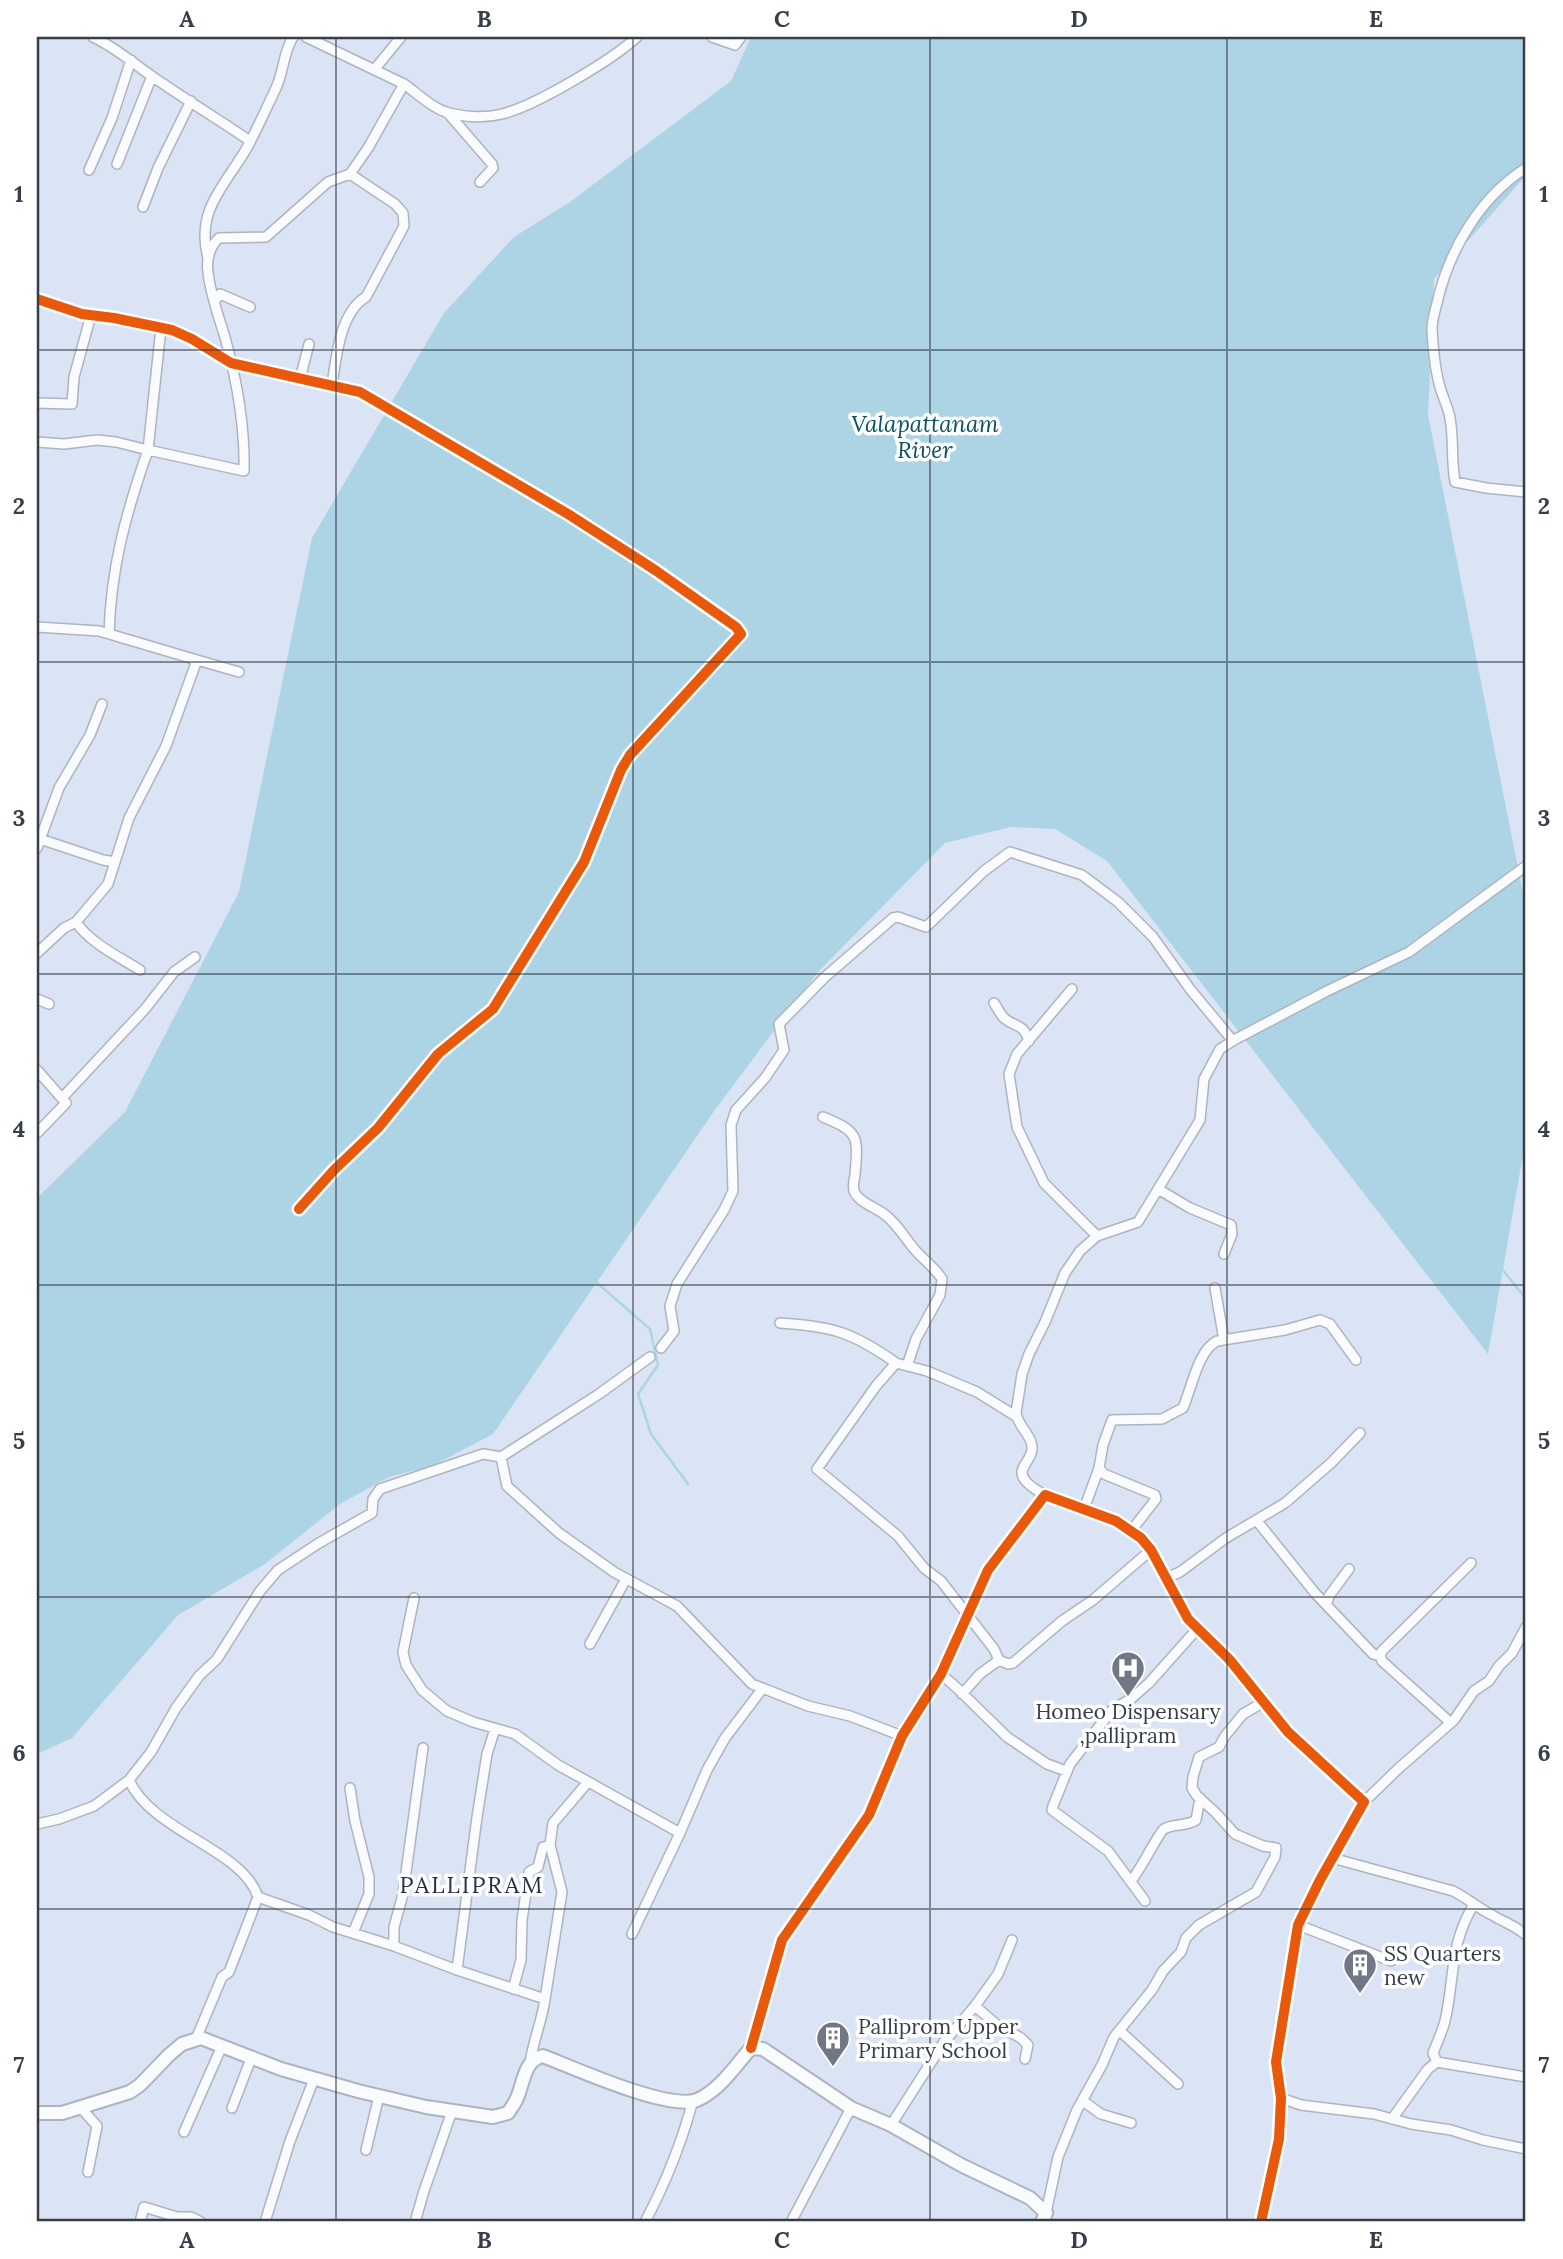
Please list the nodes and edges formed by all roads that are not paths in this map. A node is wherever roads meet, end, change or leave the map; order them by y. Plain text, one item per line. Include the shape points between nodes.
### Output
1 (93, 37) edge
2 (293, 37) edge
3 (306, 37) edge
4 (401, 37) edge
5 (637, 37) edge
6 (712, 37) edge
7 (741, 37) edge
8 (131, 60) junction
9 (374, 70) junction
10 (152, 76) junction
11 (404, 84) junction
12 (191, 101) junction
13 (447, 112) junction
14 (250, 141) junction
15 (117, 164) dead end
16 (1526, 167) edge
17 (89, 170) dead end
18 (350, 174) junction
19 (480, 182) dead end
20 (143, 207) dead end
21 (209, 260) junction
22 (37, 299) edge
23 (215, 300) junction
24 (250, 307) dead end
25 (91, 315) junction
26 (161, 328) junction
27 (309, 344) dead end
28 (231, 363) junction
29 (300, 379) junction
30 (332, 386) junction
31 (37, 403) edge
32 (37, 442) edge
33 (148, 450) junction
34 (1526, 492) edge
35 (37, 627) edge
36 (108, 634) junction
37 (197, 660) junction
38 (239, 672) dead end
39 (102, 704) dead end
40 (38, 843) edge
41 (115, 862) junction
42 (1526, 866) edge
43 (76, 922) junction
44 (37, 953) edge
45 (195, 957) dead end
46 (140, 970) dead end
47 (1073, 989) dead end
48 (37, 999) edge
49 (994, 1003) dead end
50 (49, 1004) dead end
51 (1029, 1041) junction
52 (1233, 1041) junction
53 (37, 1070) edge
54 (62, 1098) junction
55 (823, 1116) dead end
56 (37, 1133) edge
57 (1158, 1189) junction
58 (299, 1209) dead end
59 (1097, 1236) junction
60 (1224, 1254) dead end
61 (1215, 1288) dead end
62 (780, 1323) dead end
63 (1224, 1340) junction
64 (661, 1348) dead end
65 (650, 1357) dead end
66 (1356, 1360) dead end
67 (897, 1363) junction
68 (907, 1366) junction
69 (1017, 1417) junction
70 (1360, 1433) dead end
71 (500, 1457) junction
72 (1099, 1468) junction
73 (1045, 1495) junction
74 (1084, 1509) junction
75 (1257, 1521) junction
76 (1131, 1531) junction
77 (1151, 1550) junction
78 (1471, 1563) dead end
79 (1349, 1569) dead end
80 (1166, 1578) junction
81 (626, 1579) junction
82 (414, 1598) dead end
83 (1327, 1603) junction
84 (968, 1615) junction
85 (1526, 1627) edge
86 (1198, 1628) junction
87 (590, 1644) dead end
88 (1380, 1656) junction
89 (999, 1660) junction
90 (941, 1674) junction
91 (763, 1688) junction
92 (962, 1694) junction
93 (1264, 1702) junction
94 (1451, 1723) junction
95 (495, 1729) junction
96 (902, 1736) junction
97 (423, 1748) dead end
98 (1066, 1771) junction
99 (129, 1780) junction
100 (588, 1782) junction
101 (350, 1788) dead end
102 (1200, 1798) junction
103 (1364, 1802) junction
104 (37, 1824) edge
105 (680, 1833) junction
106 (550, 1845) junction
107 (1332, 1858) junction
108 (1131, 1881) junction
109 (258, 1897) junction
110 (1145, 1901) dead end
111 (1474, 1904) junction
112 (1298, 1925) junction
113 (353, 1933) junction
114 (632, 1934) dead end
115 (1526, 1935) edge
116 (1012, 1940) dead end
117 (394, 1946) junction
118 (1391, 1961) dead end
119 (457, 1970) junction
120 (513, 1989) junction
121 (545, 1999) junction
122 (975, 2006) junction
123 (1120, 2031) junction
124 (196, 2039) junction
125 (222, 2046) junction
126 (751, 2048) junction
127 (252, 2056) junction
128 (1025, 2059) dead end
129 (1437, 2062) junction
130 (530, 2063) junction
131 (1526, 2077) edge
132 (314, 2079) junction
133 (1178, 2084) dead end
134 (379, 2096) junction
135 (1281, 2098) junction
136 (693, 2100) junction
137 (1083, 2101) junction
138 (81, 2108) junction
139 (232, 2108) dead end
140 (851, 2108) junction
141 (452, 2111) junction
142 (37, 2113) edge
143 (1392, 2119) junction
144 (1131, 2123) dead end
145 (891, 2125) junction
146 (184, 2132) dead end
147 (1526, 2149) edge
148 (366, 2150) dead end
149 (88, 2172) dead end
150 (1044, 2218) edge
151 (139, 2222) edge
152 (201, 2222) edge
153 (265, 2222) edge
154 (415, 2222) edge
155 (645, 2222) edge
156 (791, 2222) edge
157 (1261, 2222) edge

1 - 8 street
2 - 14 street via 278,84
3 - 9 street
4 - 9 street
5 - 13 street via 595,67 513,110 488,116
6 - 7 street via 734,45
8 - 10 street
8 - 17 street
9 - 11 street
10 - 12 street
10 - 15 street
11 - 13 street
11 - 18 street
12 - 14 street
12 - 20 street
13 - 19 street via 492,164
14 - 21 street via 206,220
16 - 34 street via 1493,194 1470,223 1451,260 1432,326 1439,385 1450,415 1455,482
18 - 21 street via 328,182 266,237 219,237
18 - 30 street via 395,204 403,213 404,226 341,334
21 - 23 street via 207,271
22 - 25 street
23 - 24 street via 226,295
23 - 28 street
25 - 26 street
25 - 31 street via 74,377 72,404
26 - 28 street via 173,330
26 - 33 street
27 - 29 street
28 - 29 street
28 - 33 street via 244,471
29 - 30 street
30 - 58 street via 359,392 568,514 655,570 741,634 630,755 584,862 493,1009 438,1054 378,1128
32 - 33 street via 97,440
33 - 36 street via 113,571
35 - 36 street
36 - 37 street
37 - 38 street
37 - 41 street via 166,746 129,818
39 - 40 street via 90,736 59,788
40 - 41 street
41 - 43 street via 108,884
42 - 52 street via 1409,952
43 - 44 street
43 - 46 street
45 - 54 street via 174,972
47 - 51 street
48 - 50 street
49 - 51 street via 1005,1019 1026,1032
51 - 59 street via 1017,1054 1009,1074 1017,1127 1044,1183
52 - 57 street via 1220,1049 1204,1079 1200,1120
52 - 64 street via 1153,937 1118,902 1082,875 1010,852 926,927 893,918 779,1024 784,1050 736,1110 731,1125 733,1191 677,1284 670,1306 674,1331
53 - 54 street
54 - 56 street via 66,1103
55 - 68 street via 845,1126 855,1139 858,1154 853,1189 859,1198 900,1228 942,1279 940,1295
57 - 59 street via 1138,1222
57 - 60 street via 1231,1225
59 - 69 street via 1065,1273 1029,1354
61 - 63 street
62 - 67 street via 841,1332 869,1343
63 - 66 street via 1320,1320 1330,1324
63 - 72 street via 1211,1344 1204,1353 1183,1408 1162,1419 1112,1420
65 - 71 street
67 - 68 street
67 - 84 street via 817,1469 898,1536
68 - 69 street via 977,1392
69 - 73 street via 1032,1448 1023,1479
70 - 75 street via 1285,1503
71 - 81 street via 507,1486 559,1533
71 - 99 street via 483,1454 380,1489 372,1513 278,1570
72 - 74 street
72 - 76 street via 1156,1495
73 - 74 street
73 - 84 street via 988,1570
74 - 76 street
75 - 80 street
75 - 83 street
76 - 77 street
77 - 80 street
77 - 89 street via 1013,1663
78 - 88 street
79 - 83 street
80 - 86 street via 1188,1619
81 - 87 street
81 - 91 street via 677,1606 752,1684
82 - 95 street via 403,1651 406,1665 422,1690 447,1711
83 - 88 street via 1373,1654
84 - 89 street
84 - 90 street
85 - 94 street via 1512,1653 1489,1681 1474,1691
86 - 93 street
86 - 98 street via 1149,1683 1112,1710
88 - 94 street
89 - 92 street
90 - 92 street
90 - 96 street
91 - 96 street
91 - 105 street via 725,1738
92 - 98 street via 1007,1737
93 - 102 street via 1243,1714 1219,1747 1199,1757 1192,1788
93 - 103 street via 1289,1732
94 - 103 street
95 - 100 street via 515,1734
95 - 119 street via 477,1817
96 - 126 street via 869,1815 782,1940
97 - 117 street
98 - 108 street via 1052,1810 1108,1851
99 - 104 street via 94,1806
99 - 109 street via 153,1812 238,1868 254,1884
100 - 105 street
100 - 106 street via 553,1823
101 - 113 street via 369,1877 369,1894
102 - 108 street via 1196,1820 1161,1831
102 - 123 street via 1235,1834 1276,1848 1275,1857 1256,1892 1199,1924 1186,1938 1181,1952
103 - 107 street
105 - 114 street
106 - 120 street via 543,1847 538,1867 529,1872 521,1961
106 - 121 street via 562,1892
107 - 111 street via 1453,1891
107 - 112 street
108 - 110 street
109 - 113 street
109 - 124 street
111 - 115 street
111 - 129 street via 1454,1952 1445,2023 1433,2053
112 - 118 street
112 - 135 street via 1276,2062
113 - 117 street
116 - 122 street via 998,1974
117 - 119 street
119 - 120 street
120 - 121 street
121 - 130 street
122 - 128 street via 1028,2045
122 - 145 street via 944,2042
123 - 133 street
123 - 137 street
124 - 125 main road
124 - 138 main road via 169,2054 130,2092
125 - 127 main road
125 - 146 street
126 - 136 main road via 717,2086
126 - 140 main road via 781,2059
127 - 132 main road
127 - 139 street
129 - 131 street
129 - 143 street
130 - 136 main road via 543,2056 624,2087 673,2101
130 - 141 main road via 508,2113 493,2117
132 - 134 main road
132 - 153 street
134 - 141 main road
134 - 148 street
135 - 143 street
135 - 157 street via 1279,2139
136 - 155 street
137 - 144 street via 1101,2115
137 - 150 street via 1058,2157
138 - 142 main road
138 - 149 street via 97,2126
140 - 145 main road
140 - 156 street
141 - 154 street
143 - 147 street
145 - 150 main road via 1030,2197
151 - 152 street via 144,2207

